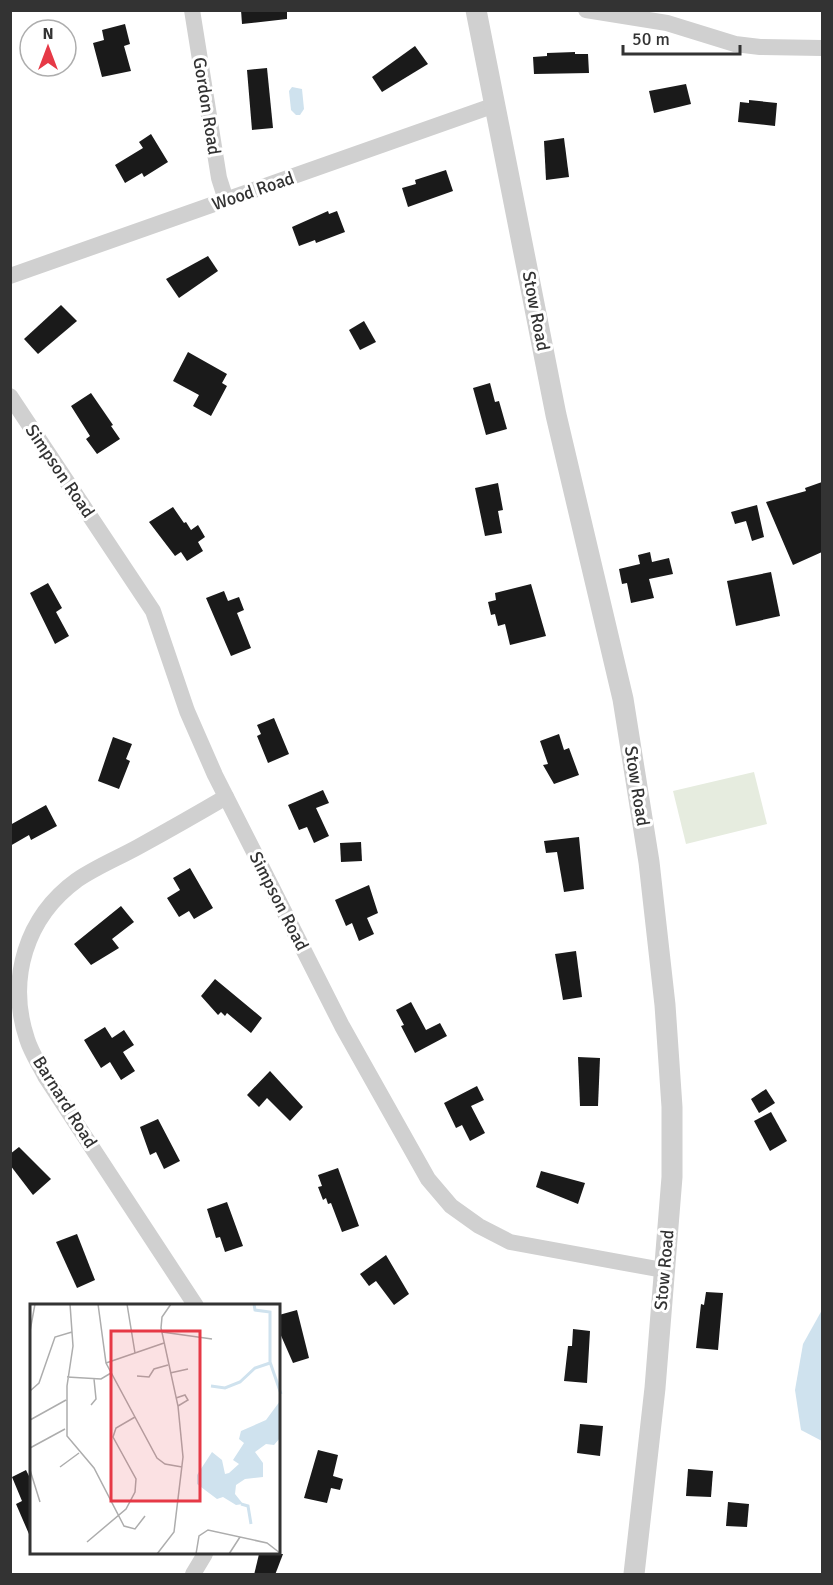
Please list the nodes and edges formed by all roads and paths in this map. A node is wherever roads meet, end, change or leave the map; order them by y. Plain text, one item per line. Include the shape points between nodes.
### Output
1 (192, 10) edge
2 (476, 10) edge
3 (586, 10) edge
4 (822, 48) edge
5 (495, 105) junction
6 (226, 200) junction
7 (10, 276) edge
8 (10, 396) edge
9 (226, 797) junction
10 (663, 1270) junction
11 (195, 1304) edge
12 (204, 1555) edge
13 (193, 1575) edge
14 (633, 1575) edge

1 - 6 street, Gordon Road via 219,178
2 - 5 street, Stow Road
3 - 4 street via 667,23 752,46
5 - 6 street, Wood Road
5 - 10 street, Stow Road via 556,415 623,699 644,828 665,1005 672,1107 672,1177
6 - 7 street, Wood Road
8 - 9 street, Simpson Road via 153,611 191,722
9 - 10 street, Simpson Road via 359,1057 428,1179 451,1206 510,1242
9 - 11 street, Barnard Road via 78,880 52,903 35,927 18,976 19,1005 27,1040 45,1076
10 - 14 street, Stow Road via 655,1388
12 - 13 street

